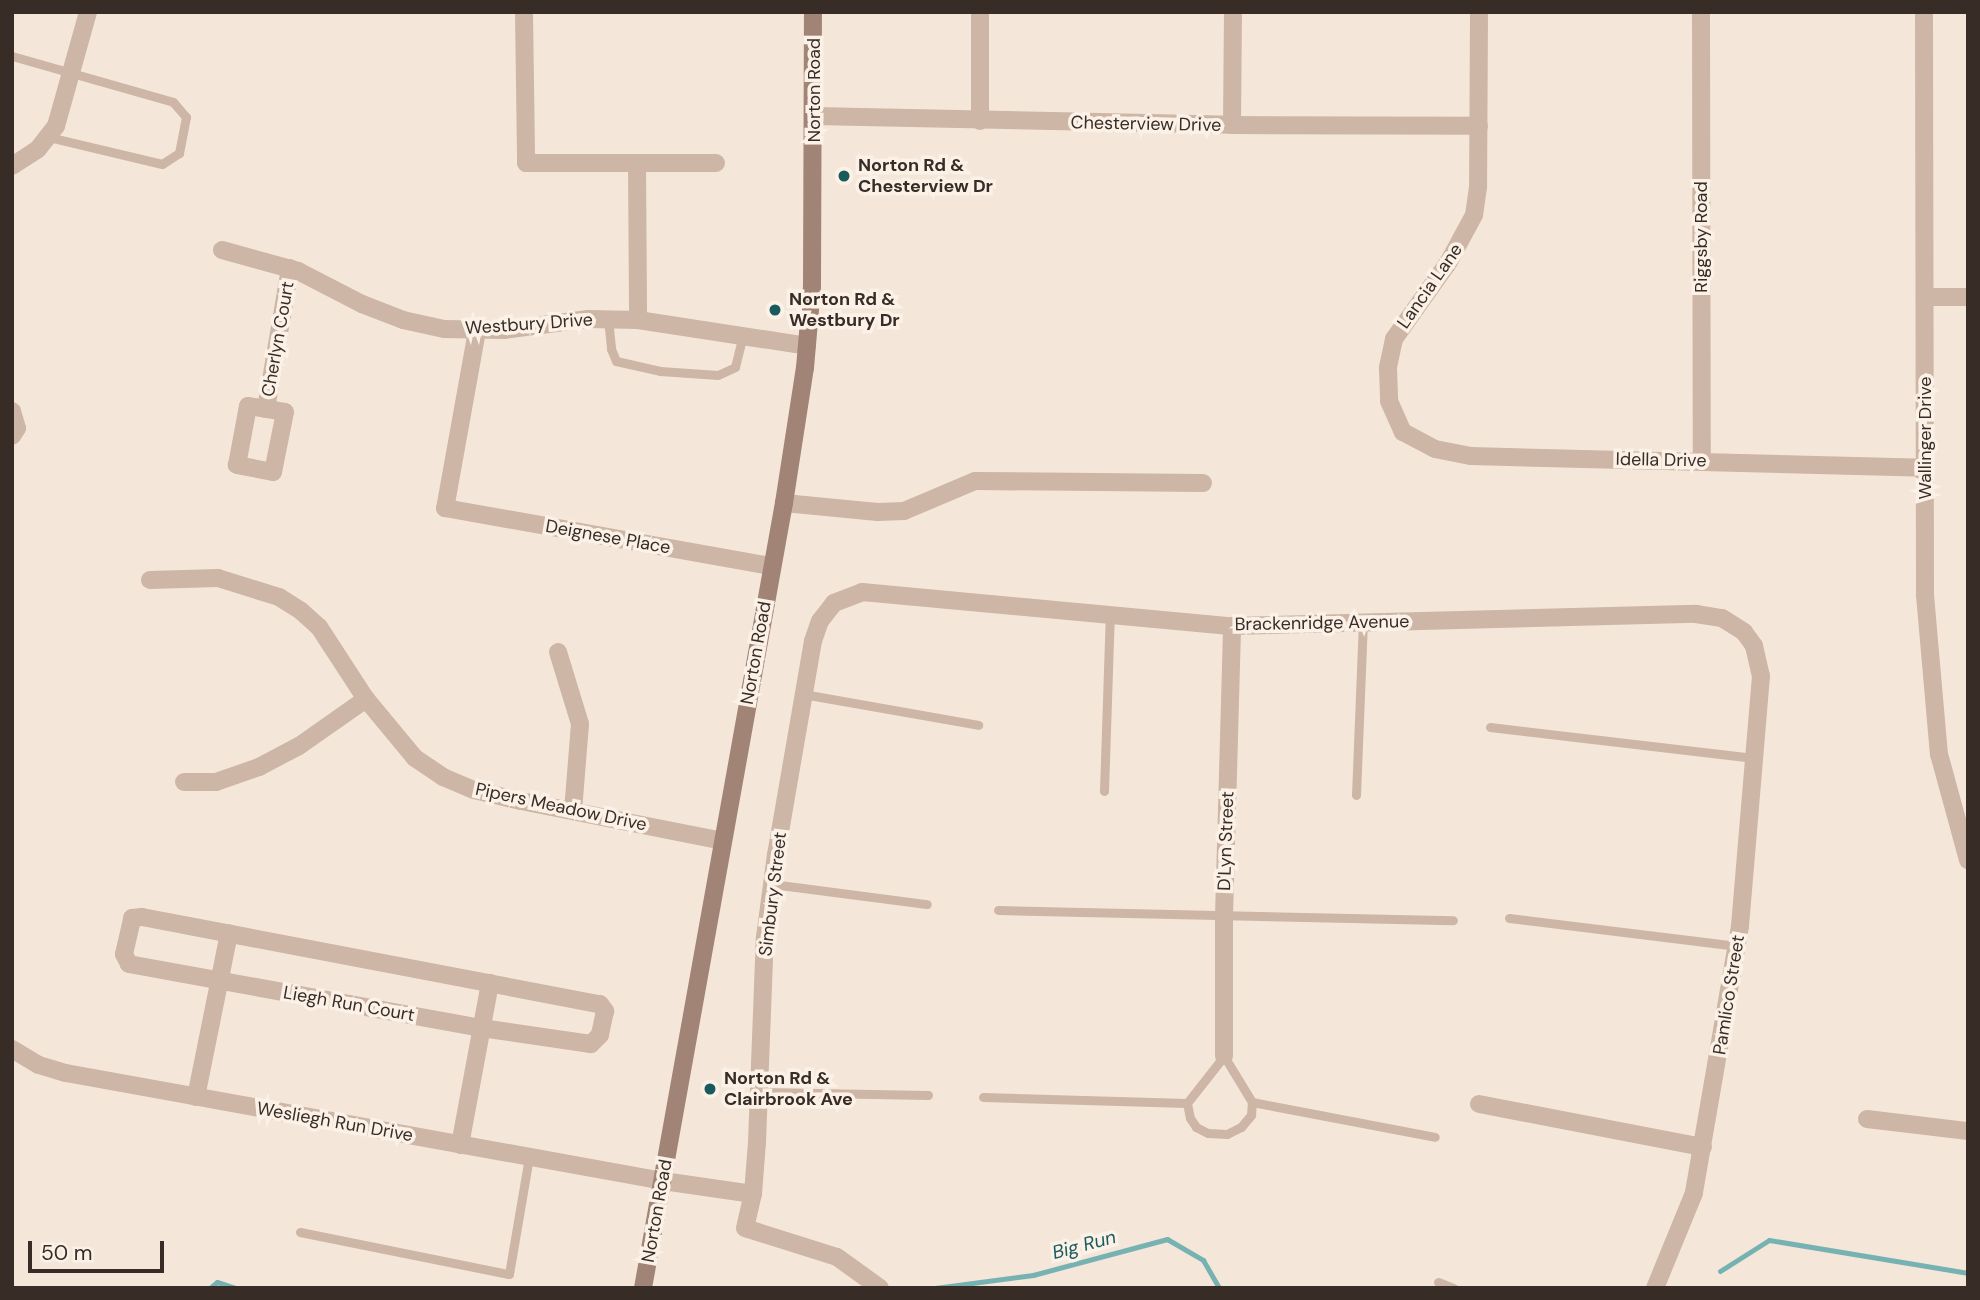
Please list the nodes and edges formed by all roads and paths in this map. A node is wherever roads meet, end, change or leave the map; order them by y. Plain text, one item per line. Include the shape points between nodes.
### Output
1 (524, 12) edge
2 (813, 12) edge
3 (981, 12) edge
4 (1233, 12) edge
5 (1479, 12) edge
6 (1701, 12) edge
7 (1924, 12) edge
8 (83, 14) edge
9 (12, 56) edge
10 (71, 72) junction
11 (814, 116) junction
12 (980, 121) junction
13 (1232, 125) junction
14 (1479, 126) junction
15 (50, 137) junction
16 (637, 163) junction
17 (716, 163) dead end
18 (12, 166) edge
19 (222, 250) dead end
20 (290, 268) junction
21 (1925, 297) junction
22 (1968, 297) edge
23 (608, 319) junction
24 (638, 320) junction
25 (477, 331) junction
26 (743, 336) junction
27 (807, 346) junction
28 (266, 409) dead end
29 (12, 411) edge
30 (1403, 432) joint
31 (12, 436) edge
32 (1702, 461) junction
33 (1924, 468) junction
34 (1203, 483) dead end
35 (784, 503) junction
36 (771, 566) junction
37 (150, 580) dead end
38 (834, 603) joint
39 (1110, 614) junction
40 (1363, 622) junction
41 (1232, 626) junction
42 (558, 652) dead end
43 (1759, 692) joint
44 (803, 695) junction
45 (366, 699) junction
46 (978, 725) dead end
47 (1490, 727) dead end
48 (1754, 758) junction
49 (184, 782) dead end
50 (1104, 791) dead end
51 (1356, 795) dead end
52 (573, 811) junction
53 (723, 841) junction
54 (1968, 860) edge
55 (772, 884) junction
56 (927, 904) dead end
57 (998, 910) dead end
58 (1224, 916) junction
59 (1509, 918) dead end
60 (1453, 920) dead end
61 (229, 933) junction
62 (1737, 946) junction
63 (218, 980) junction
64 (490, 983) junction
65 (481, 1028) junction
66 (12, 1049) edge
67 (1224, 1056) junction
68 (759, 1091) junction
69 (929, 1094) dead end
70 (196, 1097) junction
71 (983, 1097) dead end
72 (1252, 1102) junction
73 (1187, 1103) junction
74 (1479, 1104) dead end
75 (1867, 1119) dead end
76 (1968, 1131) edge
77 (1435, 1137) dead end
78 (460, 1145) junction
79 (1703, 1147) junction
80 (529, 1157) junction
81 (663, 1181) junction
82 (753, 1194) junction
83 (300, 1232) dead end
84 (1438, 1282) dead end
85 (643, 1288) edge
86 (880, 1288) edge
87 (1454, 1288) edge
88 (1655, 1288) edge

1 - 16 street via 526,163
2 - 11 main road, Norton Road
3 - 12 street
4 - 13 street
5 - 14 street, Lancia Lane
6 - 32 street, Riggsby Road
7 - 21 street, Wallinger Drive
8 - 10 street
9 - 10 lane
10 - 15 street
10 - 15 lane via 173,102 186,117 179,153 162,164
11 - 12 street, Chesterview Drive
11 - 27 main road, Norton Road
12 - 13 street, Chesterview Drive
13 - 14 street, Chesterview Drive
14 - 30 street, Lancia Lane via 1474,215 1448,263 1394,339 1388,368 1389,401
15 - 18 street
16 - 17 street
16 - 24 street
19 - 20 street, Westbury Drive
20 - 25 street, Westbury Drive via 403,320
20 - 28 street, Cherlyn Court
21 - 22 street
21 - 33 street, Wallinger Drive
23 - 24 street, Westbury Drive
23 - 25 street, Westbury Drive
23 - 26 lane via 611,349 617,360 660,371 718,375 735,367
24 - 26 street, Westbury Drive
25 - 36 street, Deignese Place via 445,508
26 - 27 street, Westbury Drive
27 - 35 main road, Norton Road
29 - 31 street via 17,428
30 - 32 street, Idella Drive via 1435,449 1471,456
32 - 33 street, Idella Drive
33 - 54 street, Wallinger Drive via 1929,672 1939,754
34 - 35 street via 975,481 904,511
35 - 36 main road, Norton Road
36 - 53 main road, Norton Road
37 - 45 street, Pipers Meadow Drive via 218,578 279,597 319,627
38 - 39 street, Brackenridge Avenue via 862,592 893,592
38 - 44 street, Simbury Street via 813,640
39 - 41 street, Brackenridge Avenue
39 - 50 lane
40 - 41 street, Brackenridge Avenue
40 - 43 street, Brackenridge Avenue via 1710,615 1733,624 1754,646 1760,668
40 - 51 lane
41 - 58 street, D'Lyn Street
42 - 52 street via 580,724
43 - 48 street, Pamlico Street
44 - 46 lane
44 - 55 street, Simbury Street
45 - 49 street via 299,746 259,767 216,782
45 - 52 street, Pipers Meadow Drive via 415,758 443,777 474,790
47 - 48 lane
48 - 62 street, Pamlico Street
52 - 53 street, Pipers Meadow Drive
53 - 81 main road, Norton Road
55 - 56 lane
55 - 68 street, Simbury Street via 765,937
57 - 58 lane
58 - 60 lane
58 - 67 street, D'Lyn Street
59 - 62 lane
61 - 63 street
61 - 63 street, Liegh Run Court via 132,918 124,954 129,964
61 - 64 street, Liegh Run Court
62 - 79 street, Pamlico Street
63 - 65 street, Liegh Run Court
63 - 70 street
64 - 65 street
64 - 65 street, Liegh Run Court via 600,1004 604,1011 600,1035 591,1044
65 - 78 street
66 - 70 street, Wesliegh Run Drive via 39,1065 66,1073
67 - 72 lane
67 - 73 lane
68 - 69 lane
68 - 82 street, Simbury Street
70 - 78 street, Wesliegh Run Drive
71 - 73 lane
72 - 73 lane via 1251,1115 1227,1134 1196,1127
72 - 77 lane
74 - 79 street
75 - 76 street
78 - 80 street, Wesliegh Run Drive
79 - 88 street, Pamlico Street via 1694,1193
80 - 81 street, Wesliegh Run Drive
80 - 83 lane via 509,1274
81 - 82 street, Wesliegh Run Drive
81 - 85 main road, Norton Road
82 - 86 street, Simbury Street via 745,1228 837,1256
84 - 87 lane

